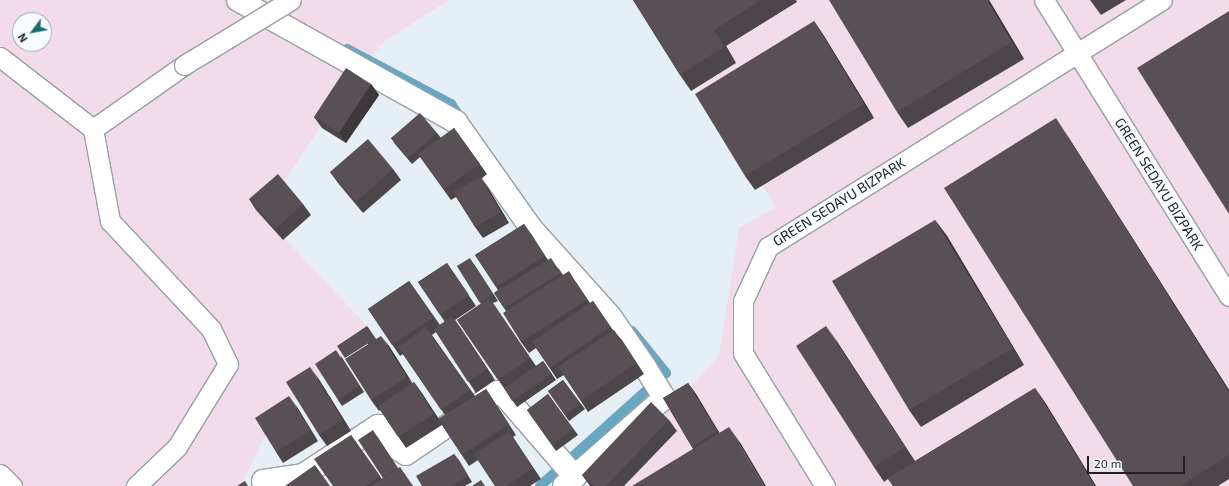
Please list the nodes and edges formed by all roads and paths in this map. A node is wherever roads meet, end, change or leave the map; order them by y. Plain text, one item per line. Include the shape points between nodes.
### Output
1 (238, 0) edge
2 (291, 0) edge
3 (1044, 0) edge
4 (1162, 0) edge
5 (1076, 52) junction
6 (0, 57) edge
7 (93, 129) junction
8 (1229, 296) edge
9 (0, 474) edge
10 (567, 474) edge
11 (257, 484) edge
12 (12, 486) edge
13 (136, 486) edge
14 (826, 486) edge

1 - 10 street via 456,122 531,228 610,316 664,398
2 - 7 lane, bridge via 184,65
3 - 5 lane, GREEN SEDAYU BIZPARK
4 - 5 lane, GREEN SEDAYU BIZPARK
5 - 8 lane, GREEN SEDAYU BIZPARK
5 - 14 lane, GREEN SEDAYU BIZPARK via 768,247 743,302 743,353
6 - 7 lane
7 - 13 lane via 110,221 211,329 228,364 177,447
9 - 12 lane
10 - 11 street via 505,396 497,392 406,454 398,450 382,426 378,426 303,475

